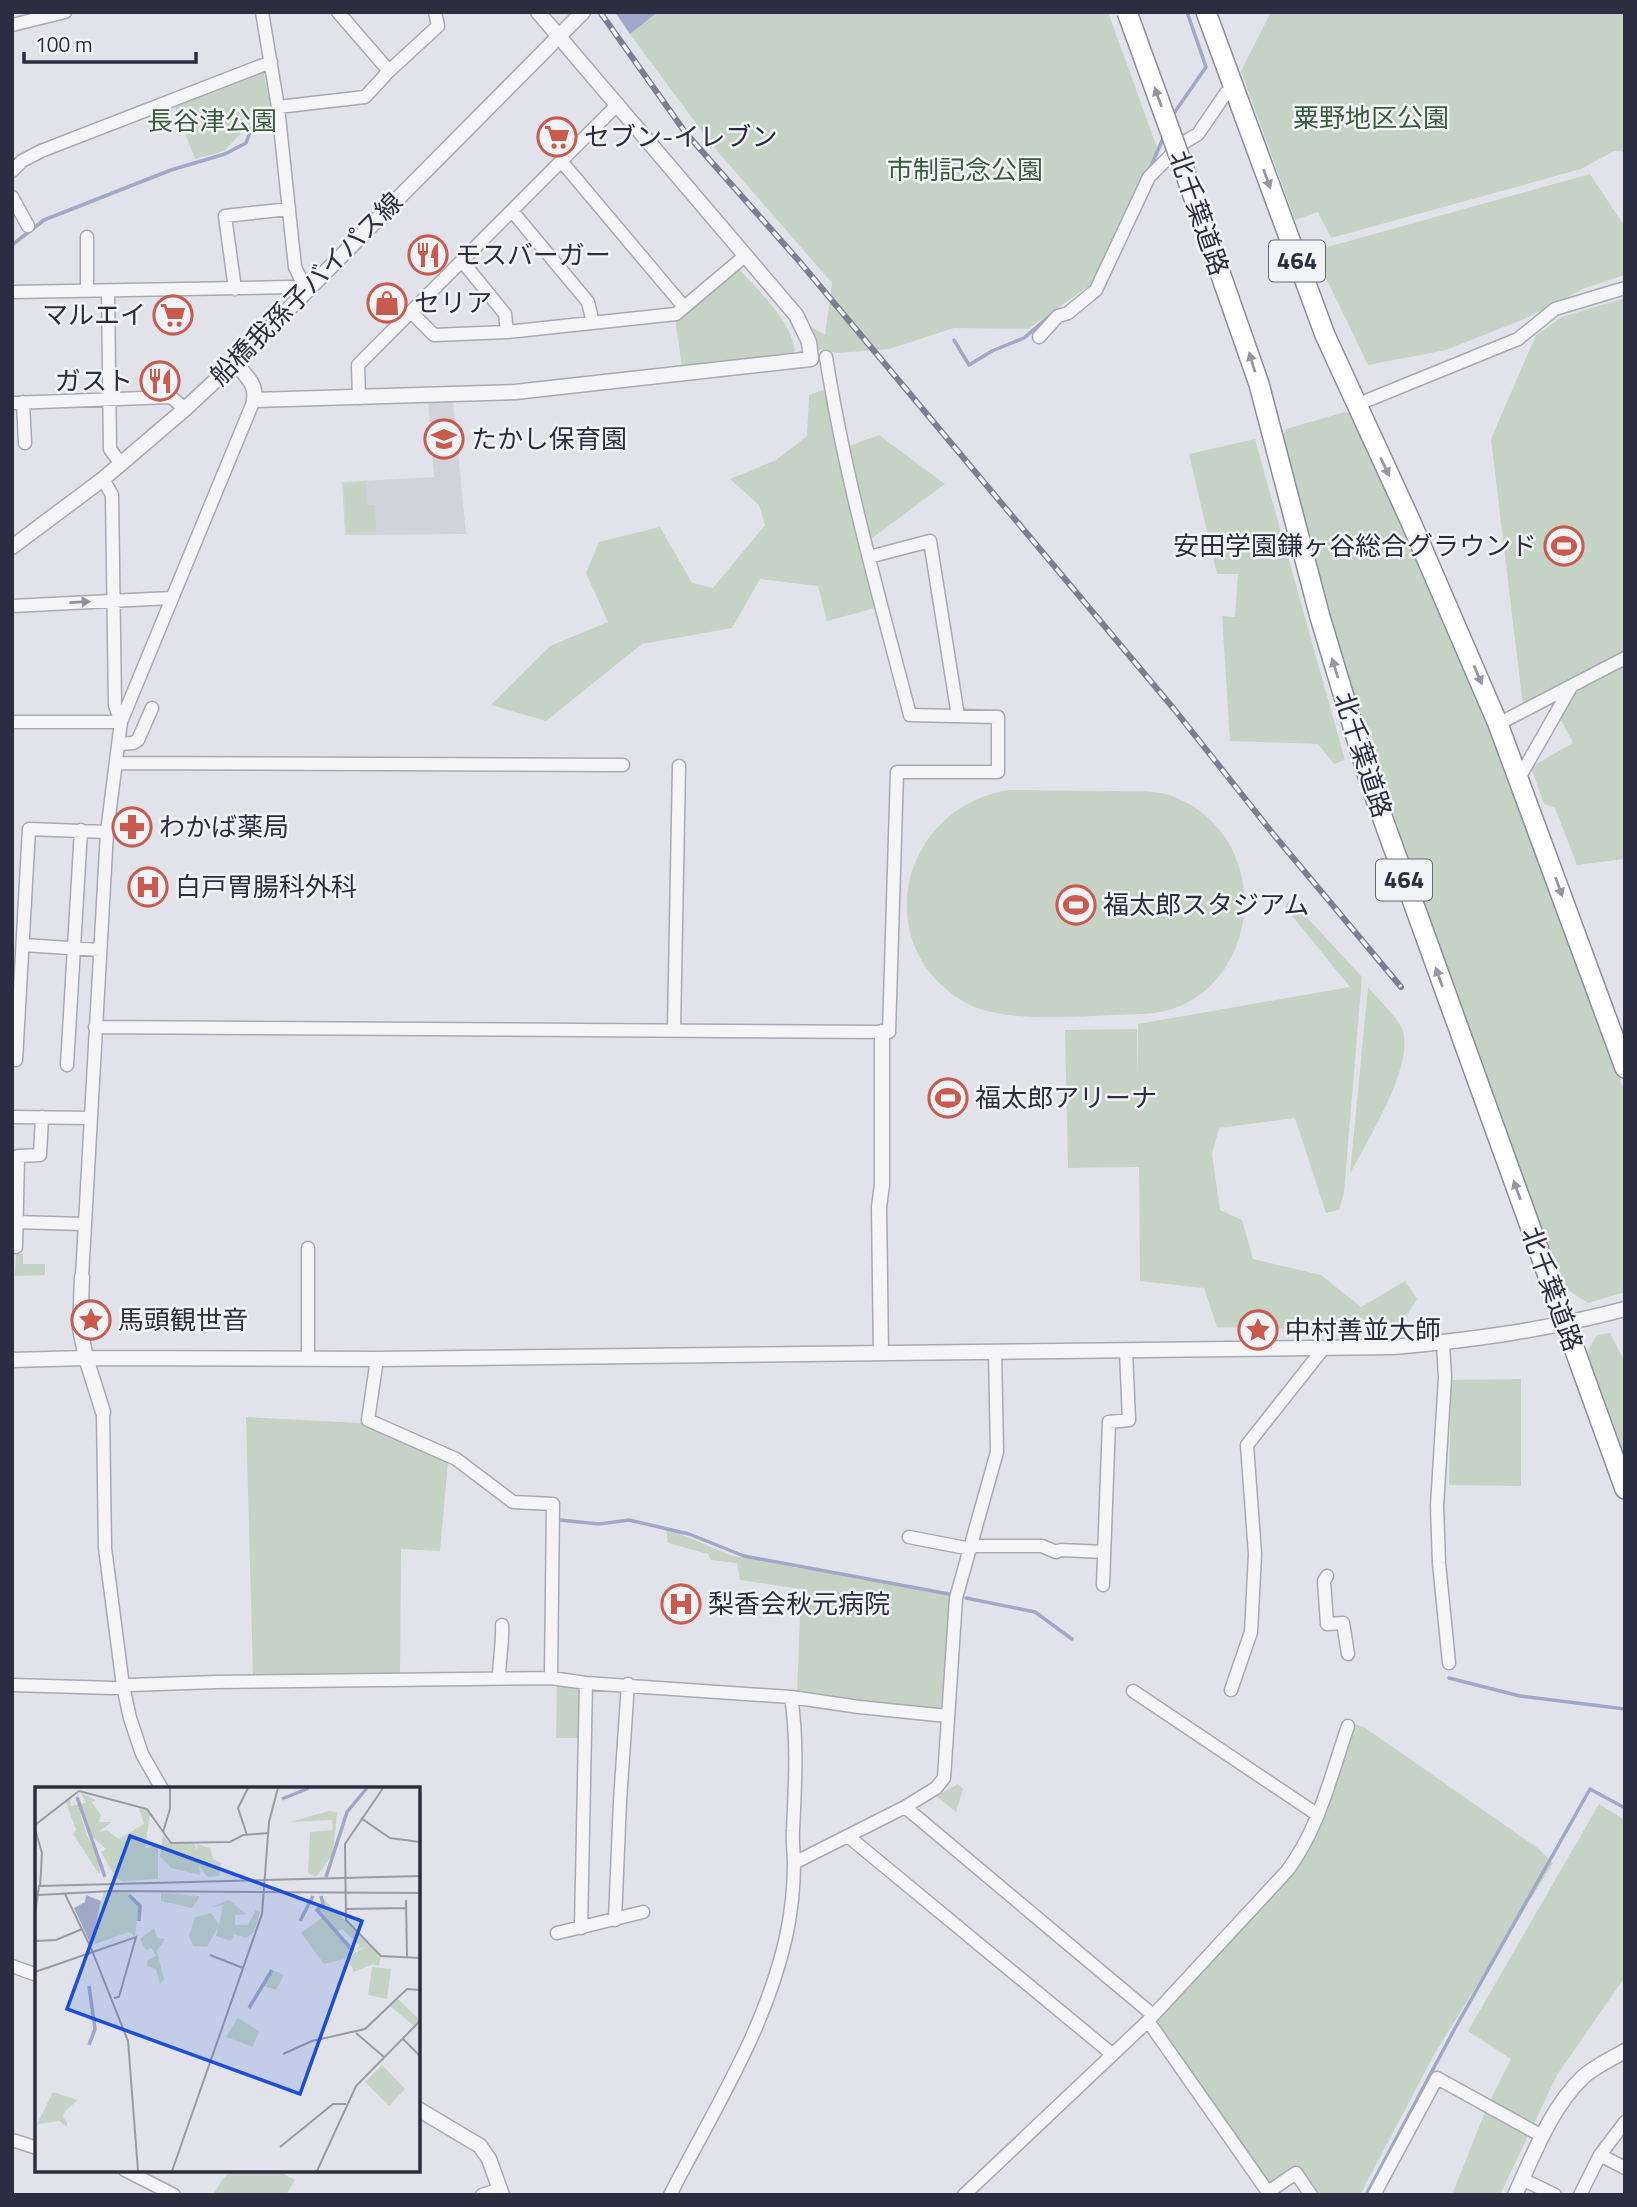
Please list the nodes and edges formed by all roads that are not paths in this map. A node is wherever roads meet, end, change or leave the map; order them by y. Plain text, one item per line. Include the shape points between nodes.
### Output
1 (65, 12) edge
2 (262, 12) edge
3 (338, 12) edge
4 (435, 12) edge
5 (538, 12) edge
6 (583, 12) edge
7 (1127, 12) edge
8 (1206, 12) edge
9 (12, 25) edge
10 (559, 38) junction
11 (271, 62) junction
12 (389, 71) junction
13 (1226, 93) dead end
14 (618, 104) junction
15 (278, 107) junction
16 (562, 162) junction
17 (12, 171) edge
18 (12, 197) edge
19 (289, 209) junction
20 (512, 211) junction
21 (28, 226) dead end
22 (87, 237) dead end
23 (746, 255) junction
24 (462, 261) junction
25 (1625, 288) edge
26 (234, 289) junction
27 (306, 290) junction
28 (87, 291) junction
29 (108, 291) junction
30 (12, 292) edge
31 (684, 307) junction
32 (411, 312) junction
33 (593, 323) junction
34 (507, 332) junction
35 (1040, 337) dead end
36 (811, 359) junction
37 (234, 362) junction
38 (359, 398) junction
39 (110, 400) junction
40 (254, 400) junction
41 (18, 403) edge
42 (1356, 405) junction
43 (185, 409) junction
44 (25, 443) dead end
45 (121, 464) junction
46 (103, 479) junction
47 (12, 547) edge
48 (869, 557) junction
49 (171, 598) junction
50 (113, 601) junction
51 (12, 606) edge
52 (1625, 658) edge
53 (1572, 686) junction
54 (152, 708) dead end
55 (958, 716) junction
56 (12, 722) edge
57 (121, 722) junction
58 (1498, 724) junction
59 (119, 744) junction
60 (117, 763) junction
61 (623, 765) dead end
62 (679, 766) dead end
63 (1519, 778) junction
64 (81, 830) junction
65 (107, 832) junction
66 (23, 945) junction
67 (73, 948) junction
68 (100, 950) junction
69 (95, 1027) junction
70 (674, 1030) junction
71 (882, 1032) junction
72 (16, 1060) dead end
73 (67, 1065) dead end
74 (1625, 1068) edge
75 (14, 1117) edge
76 (42, 1117) junction
77 (89, 1118) junction
78 (16, 1222) junction
79 (83, 1224) junction
80 (16, 1247) dead end
81 (308, 1248) dead end
82 (82, 1277) joint
83 (1625, 1308) edge
84 (1564, 1324) junction
85 (1443, 1343) junction
86 (1323, 1349) junction
87 (1126, 1351) junction
88 (995, 1352) junction
89 (881, 1353) junction
90 (86, 1358) junction
91 (308, 1358) junction
92 (377, 1359) junction
93 (12, 1360) edge
94 (103, 1412) joint
95 (1625, 1489) edge
96 (909, 1538) dead end
97 (971, 1547) junction
98 (1104, 1552) junction
99 (1327, 1576) dead end
100 (1103, 1585) dead end
101 (502, 1625) dead end
102 (1348, 1654) dead end
103 (1449, 1663) dead end
104 (499, 1678) junction
105 (551, 1678) junction
106 (586, 1683) junction
107 (12, 1685) edge
108 (628, 1685) junction
109 (123, 1686) junction
110 (1231, 1690) dead end
111 (1133, 1691) dead end
112 (792, 1698) junction
113 (947, 1716) junction
114 (1348, 1726) dead end
115 (161, 1787) edge
116 (905, 1807) junction
117 (1318, 1815) junction
118 (849, 1837) junction
119 (794, 1863) junction
120 (643, 1912) dead end
121 (615, 1920) junction
122 (581, 1928) junction
123 (557, 1933) dead end
124 (12, 1966) edge
125 (35, 1974) edge
126 (1150, 2018) junction
127 (1625, 2051) edge
128 (1112, 2054) junction
129 (420, 2110) edge
130 (1625, 2122) edge
131 (1542, 2136) junction
132 (12, 2140) edge
133 (35, 2147) edge
134 (1600, 2155) junction
135 (1625, 2168) edge
136 (129, 2172) edge
137 (1522, 2179) junction
138 (501, 2192) edge
139 (1269, 2193) edge
140 (174, 2195) edge
141 (482, 2195) edge
142 (670, 2195) edge
143 (964, 2195) edge
144 (1311, 2195) edge
145 (1374, 2195) edge
146 (1515, 2195) edge
147 (1555, 2195) edge
148 (1580, 2195) edge

1 - 9 street
2 - 11 street
3 - 12 street
4 - 12 street via 439,26
5 - 10 street
6 - 10 street, 船橋我孫子バイパス線
84 -> 7 highway, 北千葉道路 / 464, bridge via 1370,783 1320,617 1259,384
8 -> 42 highway, 464 via 1325,335
10 - 14 street
10 - 27 street, 船橋我孫子バイパス線
11 - 15 street
11 - 17 street via 41,151
12 - 15 street via 365,97
13 - 35 street via 1198,134 1149,177 1097,290 1058,316
14 - 16 street
14 - 23 street
15 - 19 street
16 - 20 street
16 - 31 street
18 - 21 street
19 - 26 street via 225,216
19 - 27 street via 295,267
20 - 24 street
20 - 33 street via 588,302
22 - 28 street
23 - 31 street
23 - 36 street via 796,315 809,342
24 - 32 street
24 - 34 street via 505,314
25 - 42 street via 1555,309 1518,339
26 - 27 street via 291,286
26 - 29 street
27 - 37 street, 船橋我孫子バイパス線
28 - 29 street
28 - 30 street
29 - 39 street
31 - 33 street via 676,314
32 - 34 street via 434,335
32 - 38 street via 358,365
33 - 34 street
36 - 38 street via 515,392
36 - 48 street via 830,356 835,412
37 - 40 street via 253,384
37 - 43 street, 船橋我孫子バイパス線
38 - 40 street
39 - 41 street
39 - 43 street via 171,397
39 - 45 street via 110,449
40 - 49 street
41 - 44 street
42 -> 58 highway, 464
43 - 45 street, 船橋我孫子バイパス線
45 - 46 street, 船橋我孫子バイパス線
46 - 47 street, 船橋我孫子バイパス線
46 - 50 street via 112,495
48 - 55 street via 910,715
48 - 55 street via 930,541
49 - 50 street
49 - 57 street
51 -> 50 street
50 - 57 street via 115,705
52 - 53 street
53 - 58 street
53 - 63 street
54 - 59 street via 138,740
55 - 71 street via 998,717 998,772 897,772 889,1032
56 - 57 street
57 - 59 street
58 - 63 highway, 464
59 - 60 street
60 - 61 street
60 - 65 street
62 - 70 street
63 -> 74 highway, 464
64 - 65 street
64 - 66 street via 29,829
64 - 67 street
65 - 68 street
66 - 67 street
66 - 72 street
67 - 68 street
67 - 73 street
68 - 69 street
69 - 70 street
69 - 77 street
70 - 71 street
71 - 89 street
75 - 76 street
76 - 77 street
76 - 78 street via 40,1155 18,1156
77 - 79 street
78 - 79 street
78 - 80 street
79 - 82 street
81 - 91 street
82 - 90 street via 80,1329
83 - 84 street
84 - 85 street
84 - 95 highway, 北千葉道路 / 464
85 - 86 street
85 - 103 street via 1437,1506
86 - 87 street
86 - 110 street via 1247,1445 1255,1554 1251,1632
87 - 88 street
87 - 98 street via 1129,1420 1109,1422
88 - 89 street
88 - 97 street via 996,1452
89 - 92 street
90 - 91 street
90 - 93 street
90 - 94 street
91 - 92 street
92 - 105 street via 368,1420 456,1459 513,1502 554,1504
94 - 109 street via 105,1548
96 - 97 street
97 - 98 street via 1042,1546 1056,1552
97 - 113 street via 956,1598
98 - 100 street
99 - 102 street via 1327,1624 1343,1623
101 - 104 street
104 - 105 street
104 - 109 street
105 - 106 street
106 - 108 street
106 - 122 street
107 - 109 street
108 - 112 street
108 - 121 street
109 - 115 street via 142,1754
111 - 117 street
112 - 113 street
112 - 119 street via 796,1727
113 - 116 street via 944,1779
114 - 117 street
116 - 118 street
116 - 126 street
117 - 126 street via 1287,1871
118 - 119 street
118 - 128 street
119 - 142 street via 786,1937 754,2034
120 - 121 street
121 - 122 street
122 - 123 street
124 - 125 street
126 - 128 street
126 - 139 street
127 - 131 street via 1584,2076
128 - 143 street
129 - 138 street via 480,2146
130 - 134 street
131 - 137 street
131 - 145 street via 1437,2078
132 - 133 street
134 - 135 street
134 - 148 street
136 - 140 street
137 - 146 street
137 - 147 street
138 - 141 street
139 - 144 street via 1296,2173

